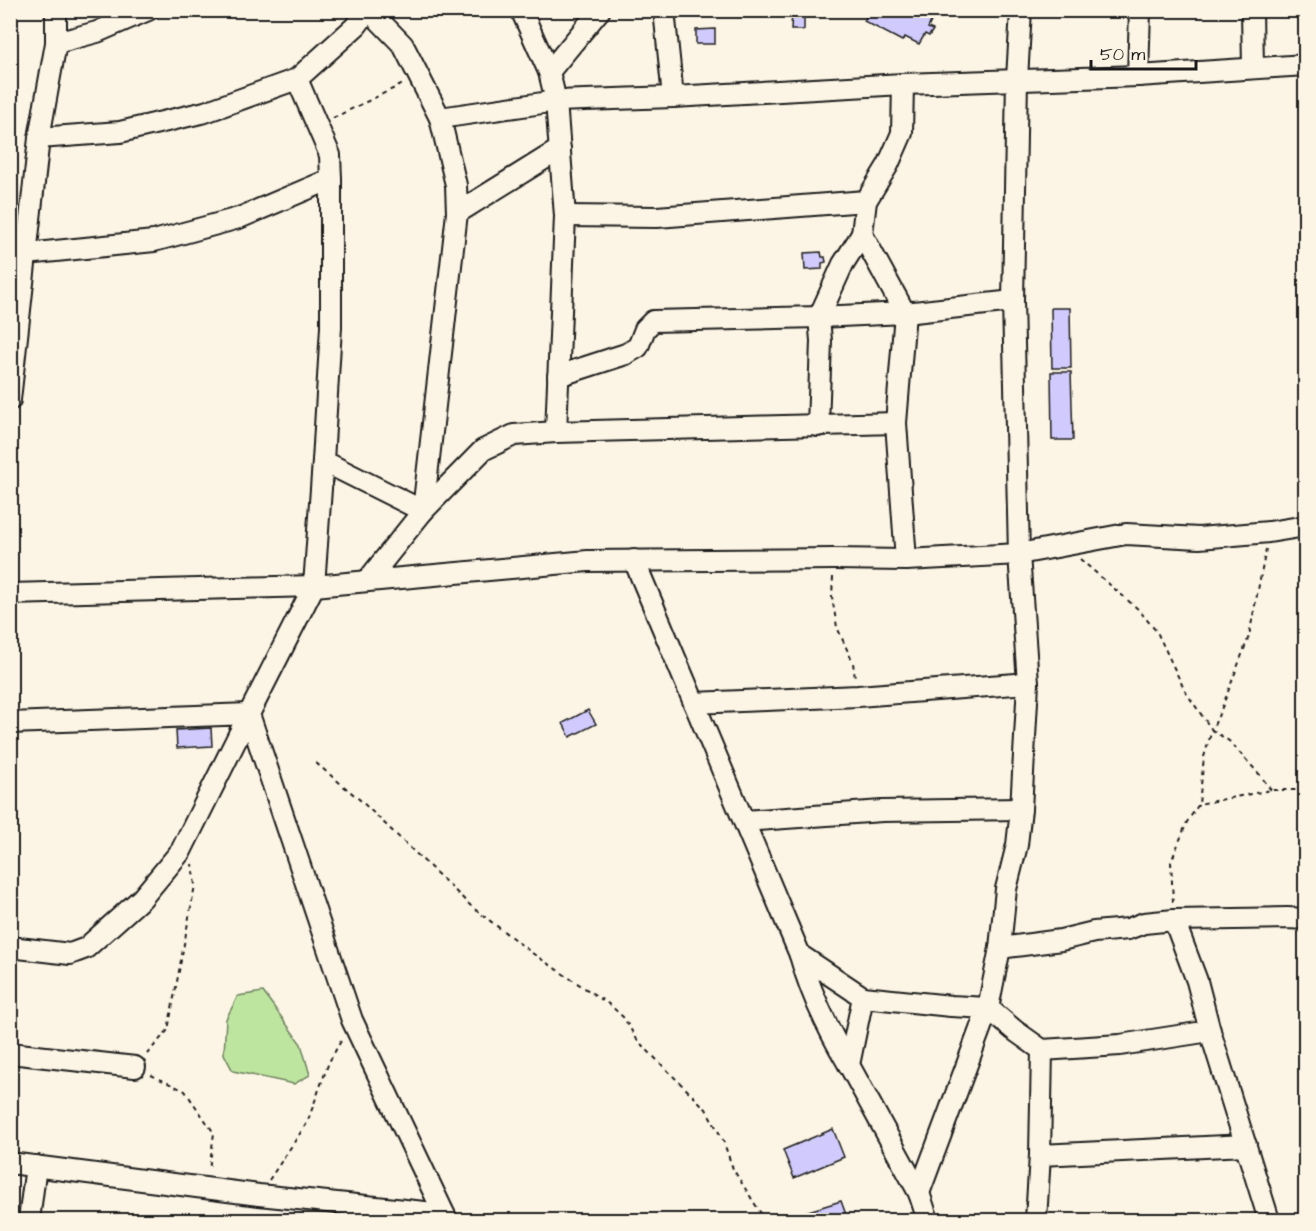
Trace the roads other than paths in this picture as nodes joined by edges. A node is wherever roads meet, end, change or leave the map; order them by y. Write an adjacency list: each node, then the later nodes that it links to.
1 (56, 10): 10 (street)
2 (148, 10): 10 (street)
3 (369, 10): 15 (street); 20 (street)
4 (521, 10): 13 (street)
5 (600, 10): 13 (street)
6 (664, 10): 18 (street)
7 (1022, 10): 16 (street)
8 (1140, 10): 14 (street)
9 (1252, 10): 12 (street)
10 (56, 43): 21 (street)
11 (1305, 65): 12 (street)
12 (1253, 68): 14 (street)
13 (549, 72): 19 (street)
14 (1138, 76): 16 (street)
15 (297, 79): 21 (street); 23 (street)
16 (1017, 79): 17 (street); 29 (street)
17 (903, 84): 18 (street); 24 (street)
18 (672, 97): 19 (street)
19 (556, 101): 20 (street); 22 (street)
20 (440, 118): 25 (street)
21 (39, 138): 28 (street)
22 (560, 149): 25 (street); 26 (street)
23 (331, 179): 28 (street); 37 (street)
24 (866, 201): 26 (street); 27 (street)
25 (457, 213): 38 (street)
26 (565, 216): 32 (street)
27 (862, 234): 30 (street); 31 (street)
28 (18, 253): 33 (street)
29 (1013, 301): 30 (street); 40 (street)
30 (905, 313): 31 (street); 34 (street)
31 (819, 317): 32 (street); 35 (street)
32 (558, 376): 36 (street)
33 (10, 400)
34 (896, 423): 35 (street); 42 (street)
35 (818, 426): 36 (street)
36 (556, 432): 38 (street)
37 (323, 462): 38 (street); 44 (street)
38 (423, 512): 43 (street)
39 (1305, 526): 40 (street)
40 (1019, 554): 42 (street); 46 (street)
41 (634, 560): 42 (street); 43 (street); 47 (street)
42 (906, 560)
43 (367, 581): 44 (street)
44 (314, 586): 45 (street); 48 (street)
45 (10, 594)
46 (1028, 683): 47 (street); 50 (street)
47 (694, 703): 51 (street)
48 (249, 714): 49 (street); 54 (street); 69 (street)
49 (10, 723)
50 (1021, 809): 51 (street); 55 (street)
51 (744, 821): 56 (street)
52 (1305, 919): 53 (street)
53 (1174, 920): 55 (street); 59 (street)
54 (10, 947)
55 (1000, 948): 58 (street)
56 (800, 955): 57 (street); 62 (street)
57 (863, 997): 58 (street); 62 (street)
58 (988, 1008): 60 (street); 68 (street)
59 (1210, 1031): 60 (street); 64 (street)
60 (1042, 1050): 65 (street)
61 (10, 1053): 63 (street)
62 (849, 1065): 68 (street)
63 (135, 1067)
64 (1246, 1145): 65 (street); 73 (street)
65 (1040, 1155): 72 (street)
66 (10, 1163): 67 (street)
67 (36, 1166): 69 (street); 70 (street)
68 (919, 1193): 71 (street)
69 (446, 1217)
70 (29, 1221)
71 (928, 1221)
72 (1036, 1221)
73 (1269, 1221)

